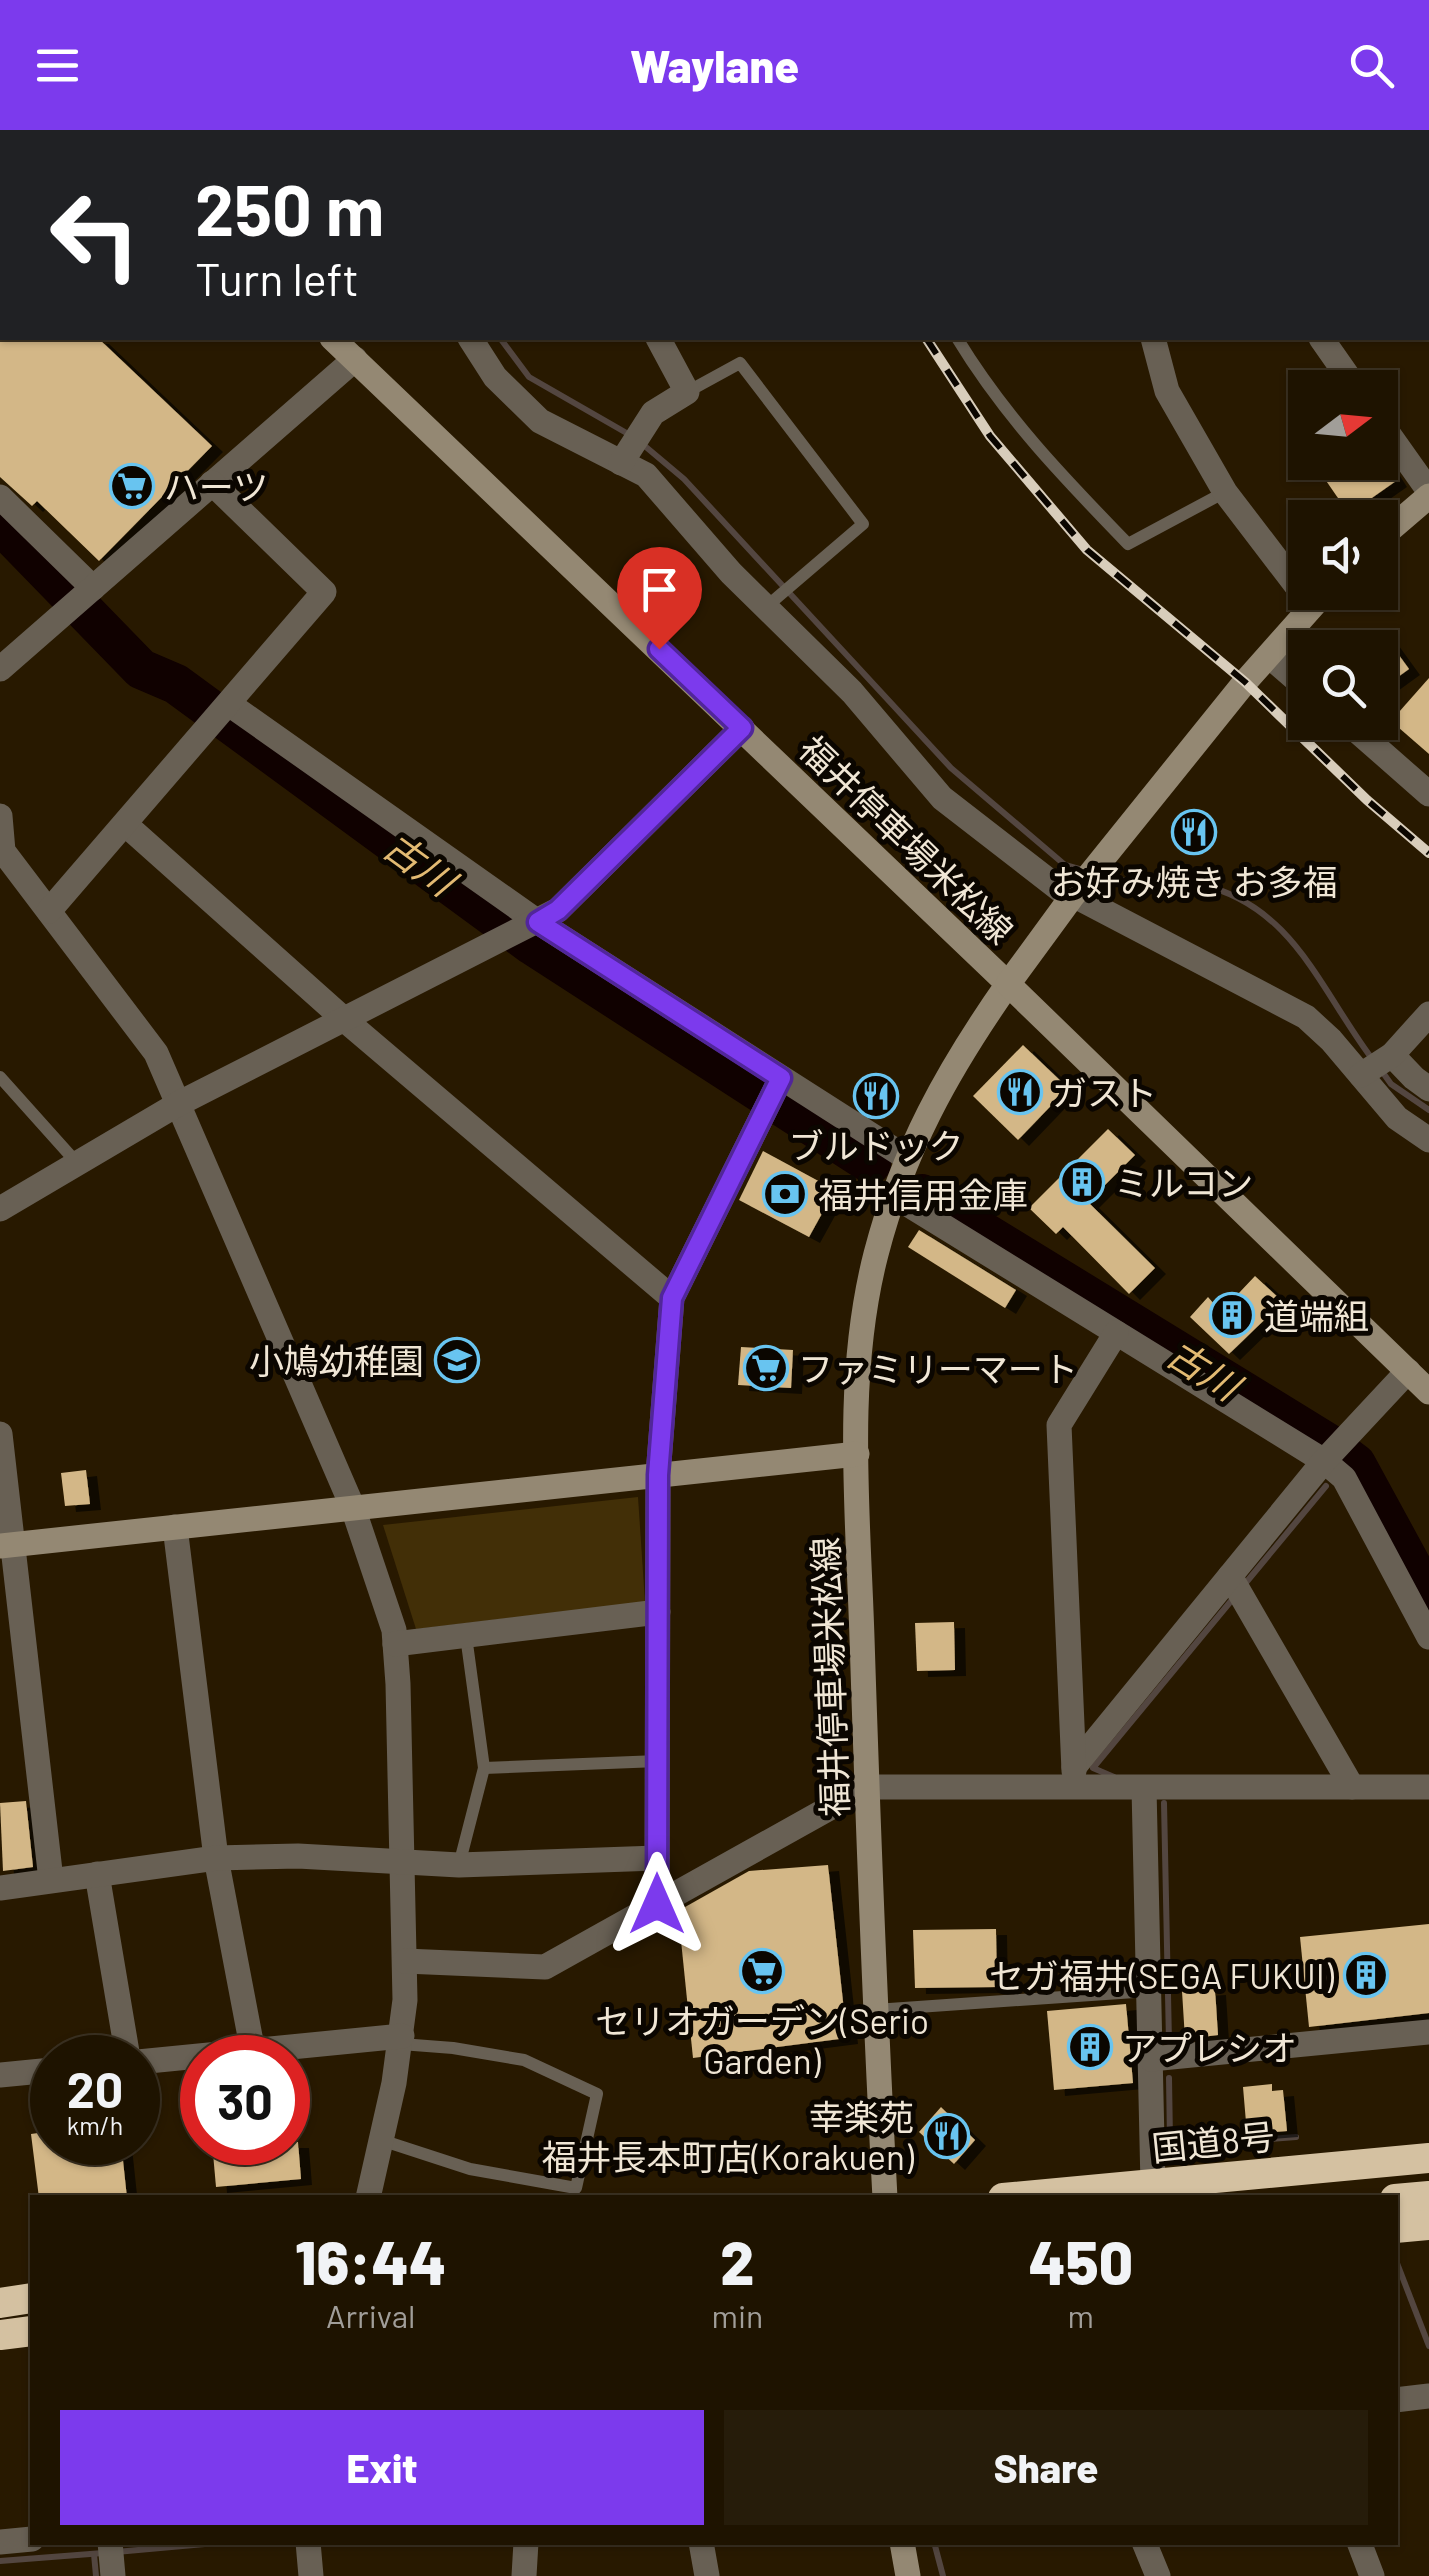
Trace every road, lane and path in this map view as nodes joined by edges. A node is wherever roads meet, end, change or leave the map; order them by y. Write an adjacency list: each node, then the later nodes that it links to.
1 (334, 340): 7 (main road, 福井停車場米松線)
2 (471, 340): 11 (street)
3 (659, 340): 9 (street)
4 (958, 340): 13 (lane)
5 (1153, 340): 13 (street)
6 (1322, 340): 8 (street)
7 (354, 359): 12 (street); 25 (main road, 福井停車場米松線)
8 (1343, 370)
9 (686, 392): 11 (street); 19 (lane)
10 (1398, 448): 14 (street)
11 (622, 463): 19 (street)
12 (212, 483): 18 (street); 24 (street)
13 (1225, 492): 17 (street)
14 (1429, 493): 16 (main road)
15 (0, 497): 18 (street)
16 (1398, 521)
17 (1288, 564)
18 (93, 588): 22 (street)
19 (766, 607): 30 (street)
20 (1309, 610): 21 (main road)
21 (1270, 656): 23 (street); 30 (main road)
22 (0, 669)
23 (1288, 671)
24 (229, 704): 29 (street); 32 (street)
25 (742, 728): 32 (street); 33 (main road, 福井停車場米松線)
26 (1368, 740): 27 (street)
27 (1429, 794)
28 (0, 816): 31 (street)
29 (124, 824): 31 (street); 35 (street)
30 (1072, 896): 33 (main road); 37 (street)
31 (49, 912): 41 (street)
32 (538, 922): 35 (street); 39 (street)
33 (1008, 984): 43 (main road, 福井停車場米松線); 49 (main road)
34 (1429, 1014): 36 (street)
35 (346, 1020): 41 (street); 47 (street)
36 (1392, 1055): 37 (street); 40 (street)
37 (1361, 1076): 42 (street)
38 (0, 1077): 44 (lane)
39 (781, 1078): 43 (street); 47 (street)
40 (1429, 1089)
41 (178, 1104): 44 (street); 55 (street)
42 (1429, 1140)
43 (908, 1158): 45 (main road, 福井停車場米松線)
44 (77, 1164): 46 (street)
45 (893, 1195): 48 (street); 52 (main road, 福井停車場米松線)
46 (0, 1209)
47 (672, 1298): 54 (street)
48 (1116, 1333): 53 (street); 65 (street)
49 (1408, 1372): 50 (main road); 53 (street)
50 (1429, 1392)
51 (0, 1434): 57 (street)
52 (857, 1454): 54 (main road); 66 (main road, 福井停車場米松線)
53 (1324, 1462): 58 (street); 61 (street)
54 (658, 1475): 55 (main road); 59 (street)
55 (353, 1508): 56 (main road); 62 (street)
56 (175, 1527): 57 (main road); 70 (street)
57 (7, 1545): 75 (street)
58 (1230, 1576): 65 (street); 69 (street)
59 (658, 1612): 60 (street); 63 (street)
60 (466, 1636): 62 (street); 64 (lane)
61 (1429, 1637)
62 (395, 1644): 72 (street)
63 (658, 1761): 64 (lane); 71 (street)
64 (484, 1768): 73 (lane)
65 (1074, 1778): 66 (street); 68 (street)
66 (867, 1787): 77 (street); 80 (main road, 福井停車場米松線)
67 (1429, 1787): 69 (street)
68 (1144, 1788): 69 (street); 79 (street)
69 (1352, 1788)
70 (216, 1858): 72 (street); 74 (street); 83 (street)
71 (658, 1858): 73 (street); 77 (street)
72 (402, 1862): 73 (street); 78 (street)
73 (459, 1865)
74 (97, 1874): 75 (street); 82 (street)
75 (51, 1880): 76 (street)
76 (0, 1888)
77 (657, 1904): 78 (street)
78 (405, 1960): 84 (street)
79 (1149, 1991): 80 (lane); 86 (street)
80 (874, 2010): 93 (main road, 福井停車場米松線)
81 (1429, 2032): 86 (street)
82 (124, 2035)
83 (250, 2035)
84 (401, 2040): 85 (street); 89 (street); 89 (lane)
85 (310, 2047)
86 (1150, 2060): 91 (street)
87 (30, 2072): 88 (street)
88 (0, 2075)
89 (380, 2140): 92 (street)
90 (1429, 2158): 91 (highway, 国道8号)
91 (1154, 2185): 94 (highway, 国道8号)
92 (369, 2195)
93 (885, 2195)
94 (1038, 2195)
95 (1429, 2196): 96 (highway)
96 (1398, 2199)
97 (1429, 2225): 98 (highway)
98 (1398, 2228)
99 (30, 2298): 100 (highway)
100 (0, 2303)
101 (30, 2331): 102 (highway)
102 (0, 2335)
103 (1429, 2396): 104 (street)
104 (1398, 2400)
105 (30, 2540): 106 (street)
106 (0, 2542)
107 (110, 2545): 114 (street)
108 (308, 2545): 115 (street)
109 (526, 2545): 116 (street)
110 (702, 2545): 117 (street)
111 (903, 2545): 118 (main road)
112 (1145, 2545): 119 (street)
113 (1360, 2545): 120 (street)
114 (113, 2576)
115 (311, 2576)
116 (524, 2576)
117 (707, 2576)
118 (908, 2576)
119 (1158, 2576)
120 (1372, 2576)

